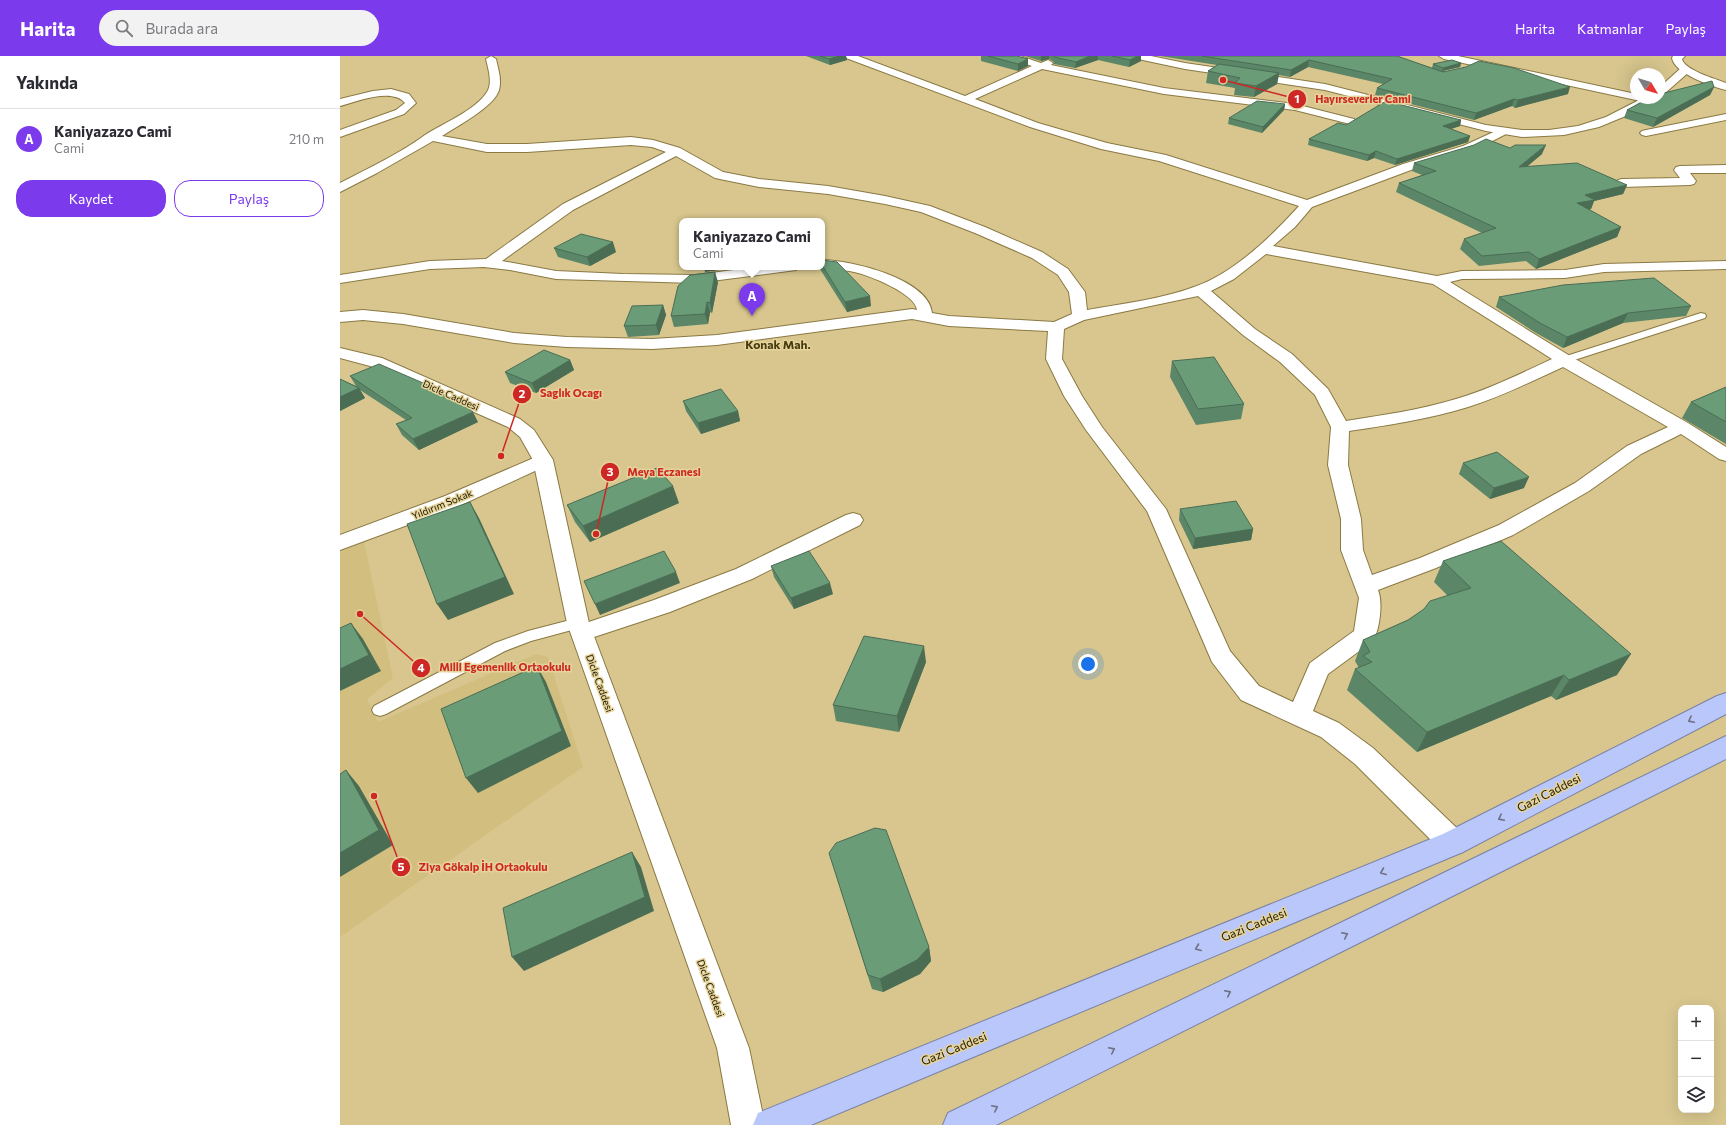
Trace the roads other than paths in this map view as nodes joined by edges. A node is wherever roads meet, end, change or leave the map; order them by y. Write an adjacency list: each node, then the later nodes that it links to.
1 (849, 56): 15 (street)
2 (1010, 56): 9 (street)
3 (1138, 56): 20 (street)
4 (1444, 56): 8 (street)
5 (1680, 56): 11 (street)
6 (1058, 58): 9 (street)
7 (491, 59): 23 (street)
8 (1477, 63): 10 (lane); 14 (street)
9 (1041, 66): 15 (street); 19 (street)
10 (1467, 69)
11 (1685, 70): 12 (street); 13 (street)
12 (1666, 87)
13 (1726, 87)
14 (1630, 96)
15 (967, 99): 28 (street)
16 (340, 103): 22 (street)
17 (1637, 104): 20 (street)
18 (1726, 117): 21 (street)
19 (1350, 121)
20 (1502, 132): 28 (street)
21 (1646, 133)
22 (340, 134)
23 (430, 138): 24 (street); 27 (street)
24 (676, 151): 30 (street); 37 (street)
25 (1726, 169): 26 (street)
26 (1622, 183)
27 (340, 188)
28 (1307, 204): 29 (street)
29 (1264, 249): 35 (street); 36 (street)
30 (490, 263): 33 (street); 34 (street)
31 (825, 264): 40 (street)
32 (1726, 265): 35 (street)
33 (767, 270)
34 (340, 279)
35 (1438, 280): 43 (street)
36 (1202, 290): 37 (street); 44 (street)
37 (1080, 316): 41 (street)
38 (1701, 316): 43 (lane)
39 (340, 317): 40 (street)
40 (925, 317): 41 (street)
41 (1056, 327): 54 (street)
42 (340, 353): 47 (street, Dicle Caddesi)
43 (1564, 360): 44 (street); 45 (street)
44 (1340, 426): 50 (street)
45 (1682, 427): 46 (street); 50 (street)
46 (1726, 455)
47 (543, 460): 49 (street, Yıldırım Sokak); 51 (street, Dicle Caddesi)
48 (853, 520): 51 (street)
49 (340, 543)
50 (1366, 586): 54 (street)
51 (580, 628): 53 (lane); 57 (street, Dicle Caddesi)
52 (1726, 702): 56 (highway, Gazi Caddesi, one-way to 56)
53 (380, 710)
54 (1299, 716): 56 (street)
55 (1726, 747): 59 (highway, one-way to 55)
56 (1453, 843): 58 (highway, Gazi Caddesi, one-way to 58)
57 (748, 1125)
58 (770, 1125)
59 (960, 1125)

